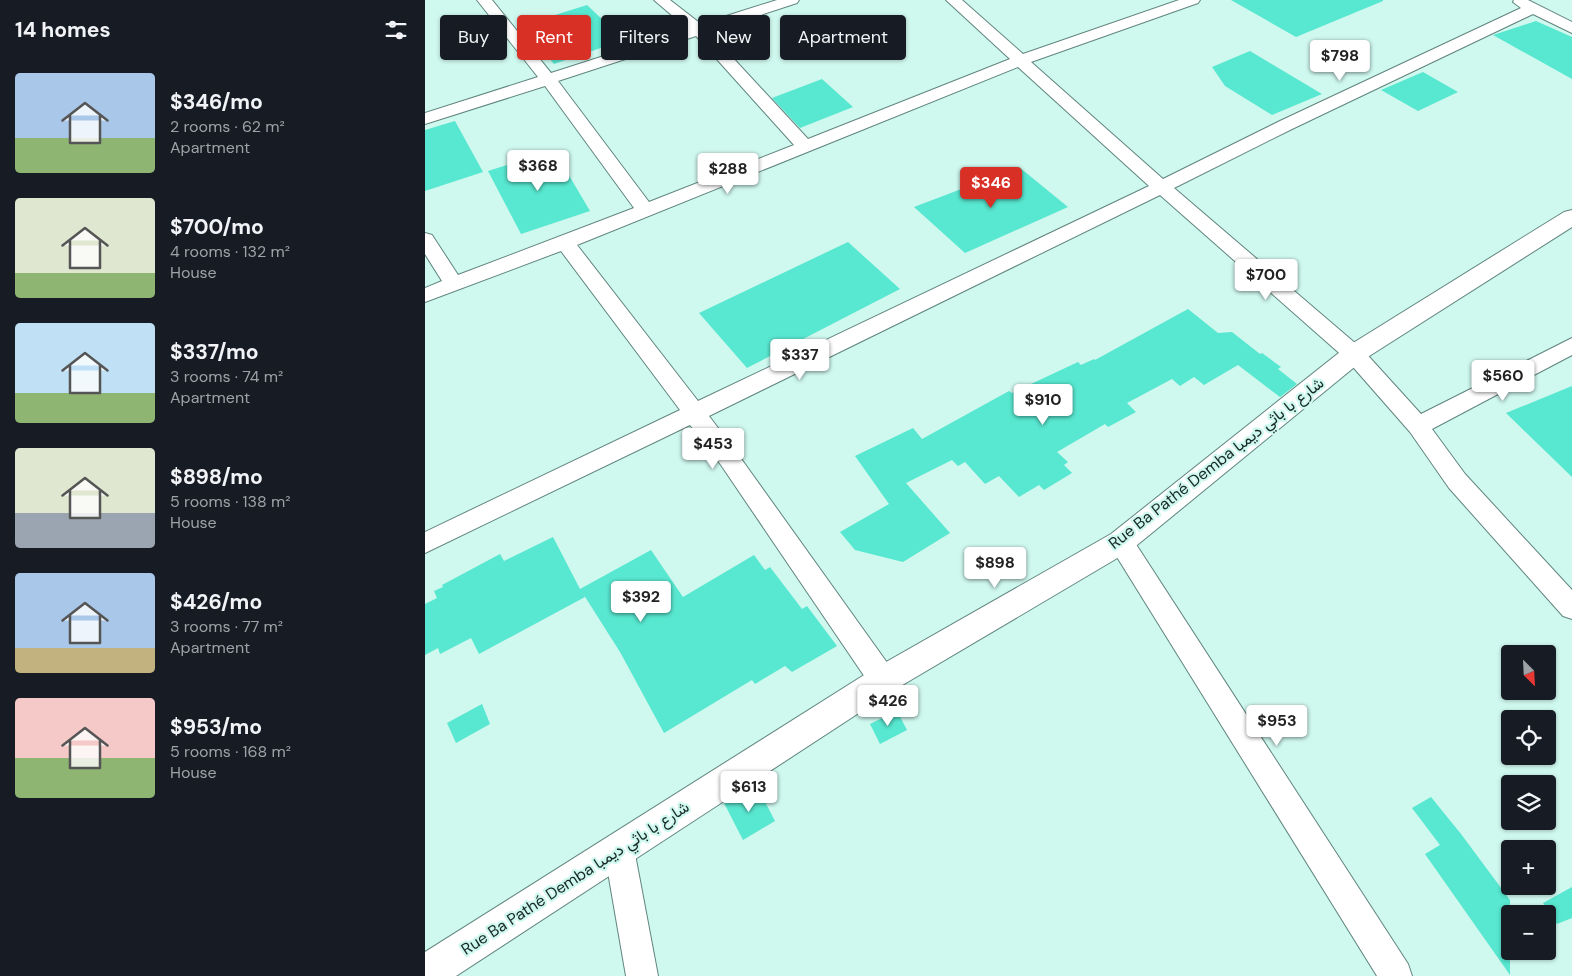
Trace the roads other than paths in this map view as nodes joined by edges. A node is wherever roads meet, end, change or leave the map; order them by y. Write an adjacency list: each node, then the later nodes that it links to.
1 (484, 0): 14 (street)
2 (661, 0): 10 (street)
3 (792, 0): 8 (street)
4 (953, 0): 13 (street)
5 (1193, 0): 13 (street)
6 (1517, 0): 7 (street)
7 (1534, 8): 9 (street); 17 (street)
8 (746, 15)
9 (1572, 28)
10 (698, 29)
11 (698, 30): 14 (street)
12 (726, 60): 16 (street)
13 (1019, 61): 16 (street); 17 (street)
14 (548, 79): 15 (street); 18 (street)
15 (425, 119)
16 (805, 146): 18 (street)
17 (1160, 186): 25 (street); 26 (street)
18 (646, 210): 21 (street)
19 (1572, 217): 25 (street, Rue Ba Pathé Demba شارع با باثي ديمبا)
20 (425, 240): 22 (street)
21 (565, 243): 22 (street); 26 (street)
22 (454, 284): 23 (street)
23 (425, 295)
24 (1572, 346): 27 (street)
25 (1354, 354): 27 (street); 28 (street, Rue Ba Pathé Demba شارع با باثي ديمبا)
26 (694, 412): 29 (street); 31 (street)
27 (1418, 426): 30 (street)
28 (1121, 542): 31 (street, Rue Ba Pathé Demba شارع با باثي ديمبا); 35 (street)
29 (425, 543)
30 (1572, 608)
31 (883, 680): 32 (street, Rue Ba Pathé Demba شارع با باثي ديمبا)
32 (619, 850): 33 (street, Rue Ba Pathé Demba شارع با باثي ديمبا); 34 (street)
33 (425, 974)
34 (641, 976)
35 (1396, 976)

